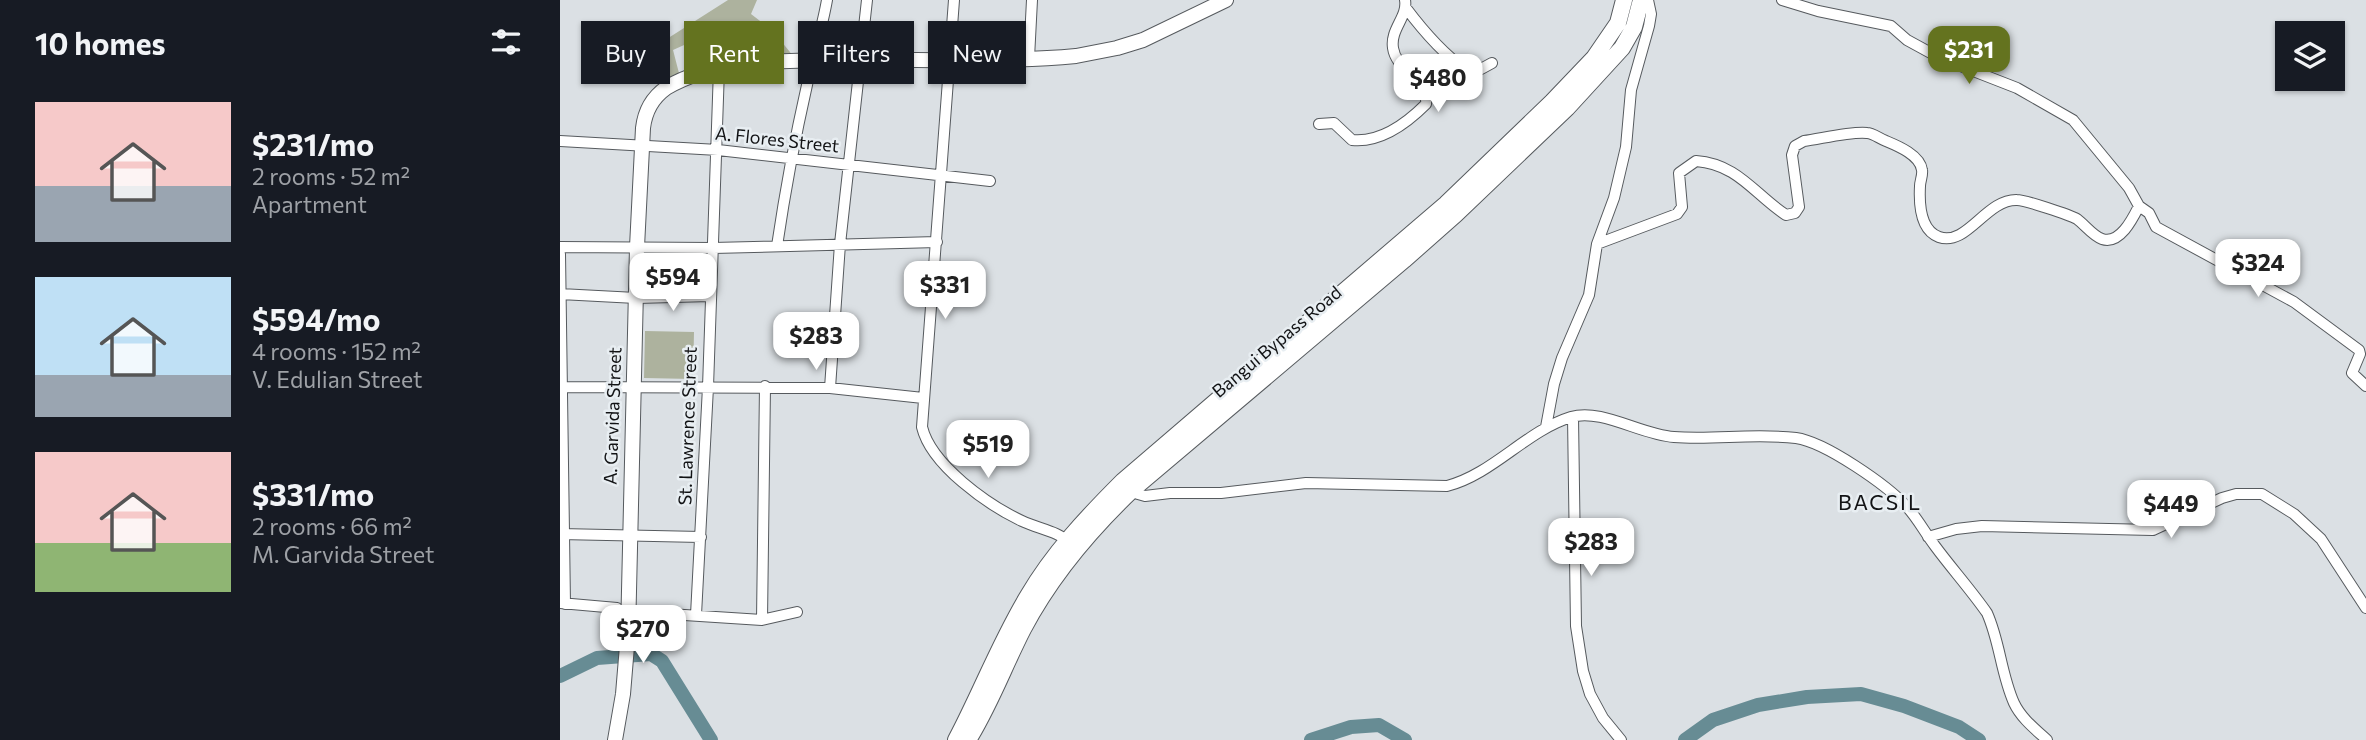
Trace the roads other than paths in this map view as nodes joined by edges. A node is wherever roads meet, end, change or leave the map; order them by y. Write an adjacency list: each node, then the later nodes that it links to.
1 (827, 0): 11 (street)
2 (866, 0): 12 (street)
3 (954, 0): 13 (street)
4 (1032, 0): 15 (street)
5 (1226, 0): 15 (main road, A. Garvida Street)
6 (1624, 0): 52 (highway, Bangui Bypass Road)
7 (1641, 0): 52 (highway, Bangui Bypass Road)
8 (1648, 0): 33 (street)
9 (1782, 0): 30 (street)
10 (1405, 4): 16 (street); 22 (street)
11 (823, 21)
12 (864, 21)
13 (952, 21)
14 (1026, 58): 15 (main road, A. Garvida Street)
15 (1029, 58)
16 (1492, 62)
17 (684, 80): 24 (main road, A. Garvida Street)
18 (719, 84): 25 (street, St. Lawrence Street)
19 (807, 84): 26 (street)
20 (857, 84): 27 (street)
21 (947, 84): 28 (street)
22 (1320, 124)
23 (560, 141): 24 (street, A. Flores Street)
24 (642, 145): 25 (street, A. Flores Street); 36 (main road, A. Garvida Street)
25 (718, 150): 26 (street, A. Flores Street); 37 (street, St. Lawrence Street)
26 (791, 158): 27 (street, A. Flores Street); 34 (street)
27 (849, 165): 28 (street, A. Flores Street); 32 (street)
28 (942, 174): 29 (street, A. Flores Street); 31 (street)
29 (990, 181)
30 (2138, 206): 33 (street); 45 (street)
31 (937, 242): 32 (street); 49 (street)
32 (840, 244): 34 (street); 48 (street)
33 (1598, 244): 51 (street)
34 (777, 246): 37 (street)
35 (560, 247): 36 (street)
36 (637, 247): 37 (street); 41 (main road, A. Garvida Street)
37 (713, 248): 40 (street, St. Lawrence Street)
38 (560, 254): 39 (street)
39 (561, 294): 41 (street); 42 (street)
40 (710, 296): 41 (street); 47 (street, St. Lawrence Street)
41 (636, 298): 43 (main road, A. Garvida Street)
42 (561, 341): 46 (street)
43 (634, 386): 46 (street); 47 (street); 54 (main road, A. Garvida Street)
44 (765, 386): 47 (street); 48 (street); 64 (street)
45 (2366, 386)
46 (561, 387): 53 (street)
47 (708, 387): 55 (street, St. Lawrence Street)
48 (830, 388): 49 (street)
49 (923, 398): 57 (street)
50 (1573, 417): 51 (street); 56 (street); 68 (street)
51 (1546, 426): 52 (street)
52 (1127, 485): 57 (highway, Bangui Bypass Road)
53 (562, 534): 54 (street); 58 (street)
54 (629, 535): 55 (street); 65 (main road, A. Garvida Street)
55 (701, 537): 63 (street, St. Lawrence Street)
56 (1928, 537): 60 (street); 69 (street)
57 (1073, 544): 66 (highway, Bangui Bypass Road); 67 (highway, Bangui Bypass Road)
58 (563, 604): 59 (street)
59 (617, 608)
60 (2366, 608)
61 (638, 612): 63 (street)
62 (797, 612): 64 (street)
63 (696, 615): 64 (street)
64 (762, 620)
65 (615, 740)
66 (956, 740)
67 (968, 740)
68 (1621, 740)
69 (2047, 740)

